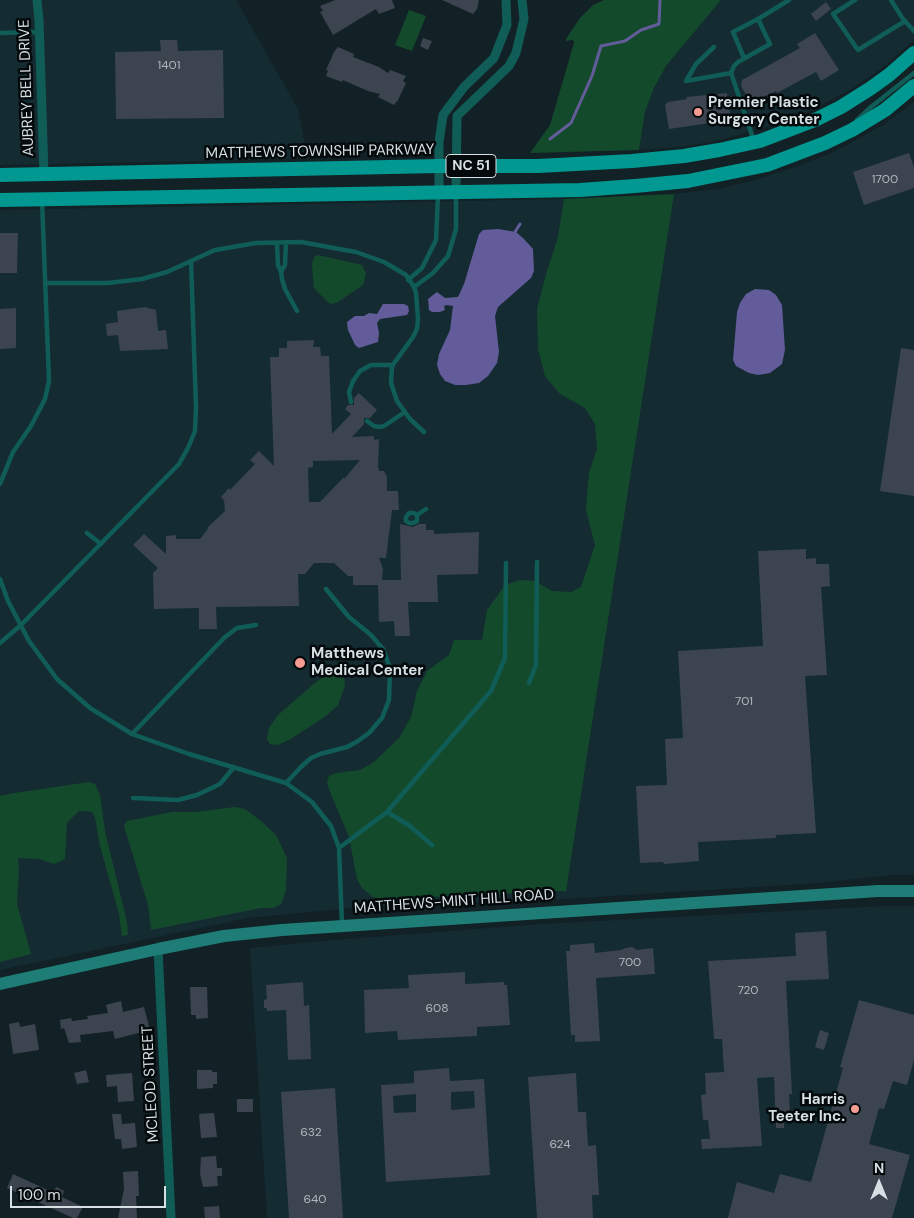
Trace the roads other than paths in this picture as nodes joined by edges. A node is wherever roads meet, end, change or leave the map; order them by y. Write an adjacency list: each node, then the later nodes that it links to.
1 (37, 0): 10 (street, AUBREY BELL DRIVE)
2 (506, 0): 20 (street)
3 (522, 0): 21 (street)
4 (789, 0): 7 (lane)
5 (855, 0): 8 (lane)
6 (891, 0): 8 (lane)
7 (758, 19): 14 (lane); 14 (lane)
8 (904, 21): 9 (lane)
9 (914, 31)
10 (40, 32): 11 (lane); 22 (street, AUBREY BELL DRIVE)
11 (0, 33)
12 (714, 47): 15 (lane)
13 (914, 53): 19 (main road, MATTHEWS TOWNSHIP PARKWAY / NC 51)
14 (744, 58): 15 (lane)
15 (731, 73): 19 (lane)
16 (914, 73): 18 (lane)
17 (914, 86): 18 (main road, NC 51)
18 (842, 135): 25 (main road, NC 51)
19 (754, 142): 21 (main road, MATTHEWS TOWNSHIP PARKWAY / NC 51)
20 (439, 166): 21 (main road, MATTHEWS TOWNSHIP PARKWAY / NC 51); 22 (main road, MATTHEWS TOWNSHIP PARKWAY / NC 51); 24 (street)
21 (456, 166): 25 (street)
22 (44, 174): 23 (main road, MATTHEWS TOWNSHIP PARKWAY / NC 51)
23 (0, 175)
24 (439, 191): 25 (main road, NC 51); 26 (main road, NC 51); 32 (lane)
25 (456, 191): 34 (lane)
26 (42, 199): 27 (main road, NC 51); 33 (lane)
27 (0, 200)
28 (286, 242): 29 (lane); 31 (lane); 32 (lane)
29 (276, 243): 30 (lane); 31 (lane)
30 (191, 261): 33 (lane); 45 (lane)
31 (281, 272): 35 (lane)
32 (408, 280): 34 (lane)
33 (45, 283): 41 (lane)
34 (414, 287): 36 (lane)
35 (297, 311)
36 (393, 365): 37 (lane); 38 (lane)
37 (350, 402)
38 (405, 412): 39 (lane); 40 (lane)
39 (367, 420)
40 (424, 432)
41 (0, 484)
42 (426, 509): 43 (lane)
43 (417, 515)
44 (87, 533): 45 (lane)
45 (100, 544): 50 (lane)
46 (537, 562): 53 (lane)
47 (506, 563): 58 (lane)
48 (0, 579): 50 (lane)
49 (326, 589): 56 (lane)
50 (21, 625): 52 (lane); 54 (lane)
51 (256, 625): 54 (lane)
52 (0, 643)
53 (529, 683)
54 (132, 734): 55 (lane)
55 (234, 767): 56 (lane); 57 (lane)
56 (286, 782): 60 (lane)
57 (133, 798)
58 (388, 812): 59 (lane); 60 (lane)
59 (432, 845)
60 (339, 848): 62 (lane)
61 (914, 891): 62 (main road, MATTHEWS-MINT HILL ROAD)
62 (342, 925): 63 (main road, MATTHEWS-MINT HILL ROAD)
63 (158, 949): 64 (main road, MATTHEWS-MINT HILL ROAD); 65 (street, MCLEOD STREET)
64 (0, 984)
65 (171, 1218)

